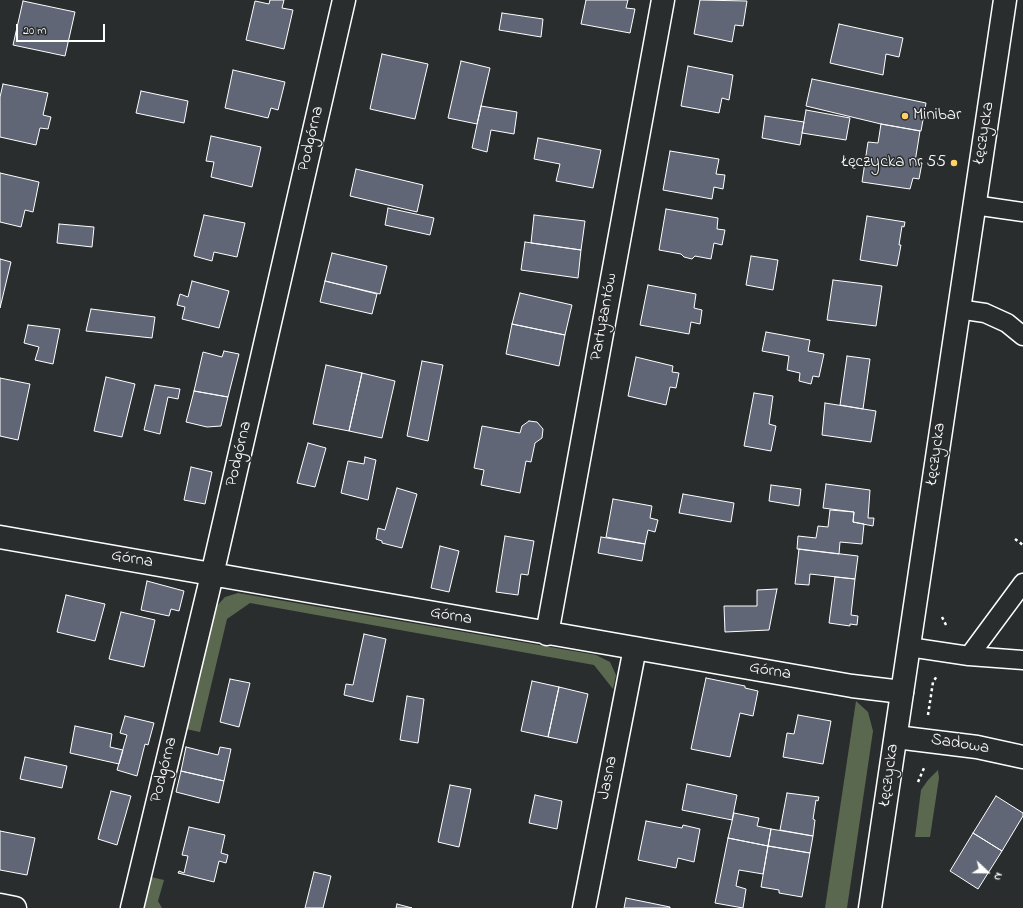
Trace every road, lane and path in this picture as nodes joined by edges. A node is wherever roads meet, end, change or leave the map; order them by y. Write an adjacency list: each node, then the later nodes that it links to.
1 (344, 0): 11 (street, Podgórna)
2 (663, 0): 13 (street, Partyzantów)
3 (1005, 0): 4 (street, Łęczycka)
4 (974, 205): 5 (lane); 6 (street, Łęczycka)
5 (1023, 212)
6 (958, 309): 7 (lane); 14 (street, Łęczycka)
7 (1023, 336)
8 (0, 537): 11 (street, Górna)
9 (1015, 539): 10 (path)
10 (1023, 545)
11 (212, 575): 13 (street, Górna); 25 (street, Podgórna)
12 (1023, 583): 16 (lane)
13 (547, 634): 15 (street, Górna)
14 (909, 647): 16 (lane); 19 (street, Łęczycka)
15 (635, 648): 19 (street, Górna); 26 (street, Jasna)
16 (969, 656): 17 (lane)
17 (1023, 660)
18 (943, 671): 20 (path)
19 (902, 692): 21 (street, Łęczycka)
20 (928, 716)
21 (896, 737): 22 (street, Sadowa); 27 (street, Łęczycka)
22 (1023, 757)
23 (0, 905): 24 (street)
24 (15, 908)
25 (132, 908)
26 (584, 908)
27 (870, 908)

